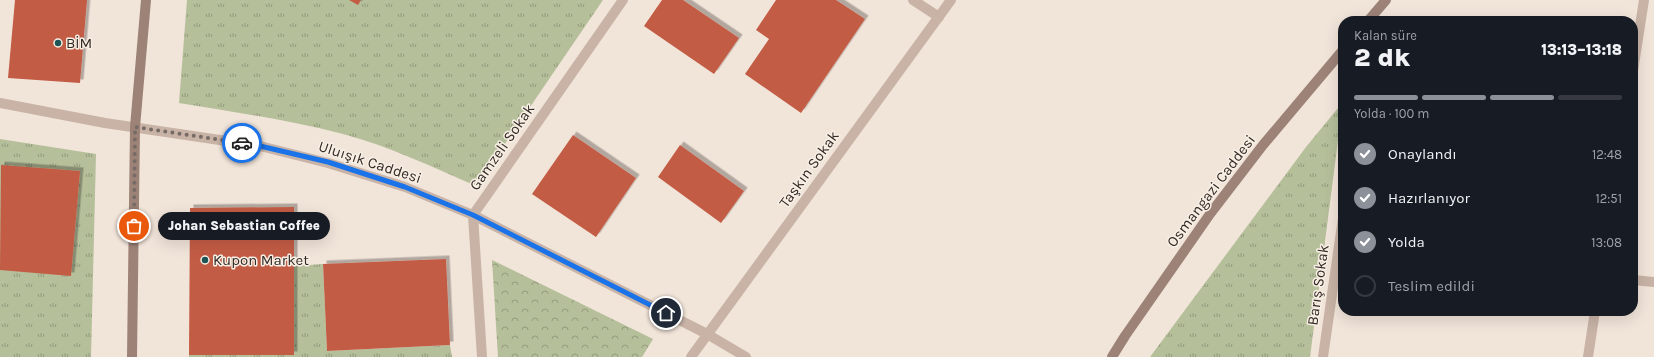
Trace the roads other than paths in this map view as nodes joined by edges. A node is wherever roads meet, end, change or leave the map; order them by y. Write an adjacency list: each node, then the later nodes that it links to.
1 (146, 0): 12 (street)
2 (623, 0): 13 (street, Gamzeli Sokak)
3 (913, 0): 8 (street)
4 (951, 0): 8 (street, Taşkın Sokak)
5 (1386, 0): 7 (street)
6 (1644, 0): 9 (street)
7 (1373, 16)
8 (939, 17): 18 (street, Taşkın Sokak)
9 (1638, 39)
10 (1338, 56): 23 (street, Osmangazi Caddesi)
11 (0, 103): 12 (street, Uluışık Caddesi)
12 (135, 127): 13 (street, Uluışık Caddesi); 19 (street)
13 (473, 215): 18 (street, Uluışık Caddesi); 20 (street, Gamzeli Sokak)
14 (1338, 253): 24 (street, Barış Sokak)
15 (1638, 280): 16 (street)
16 (1654, 282)
17 (1595, 316): 25 (street)
18 (707, 334): 21 (street, Taşkın Sokak); 22 (street, Uluışık Caddesi)
19 (132, 357)
20 (482, 357)
21 (691, 357)
22 (746, 357)
23 (1112, 357)
24 (1323, 357)
25 (1588, 357)

